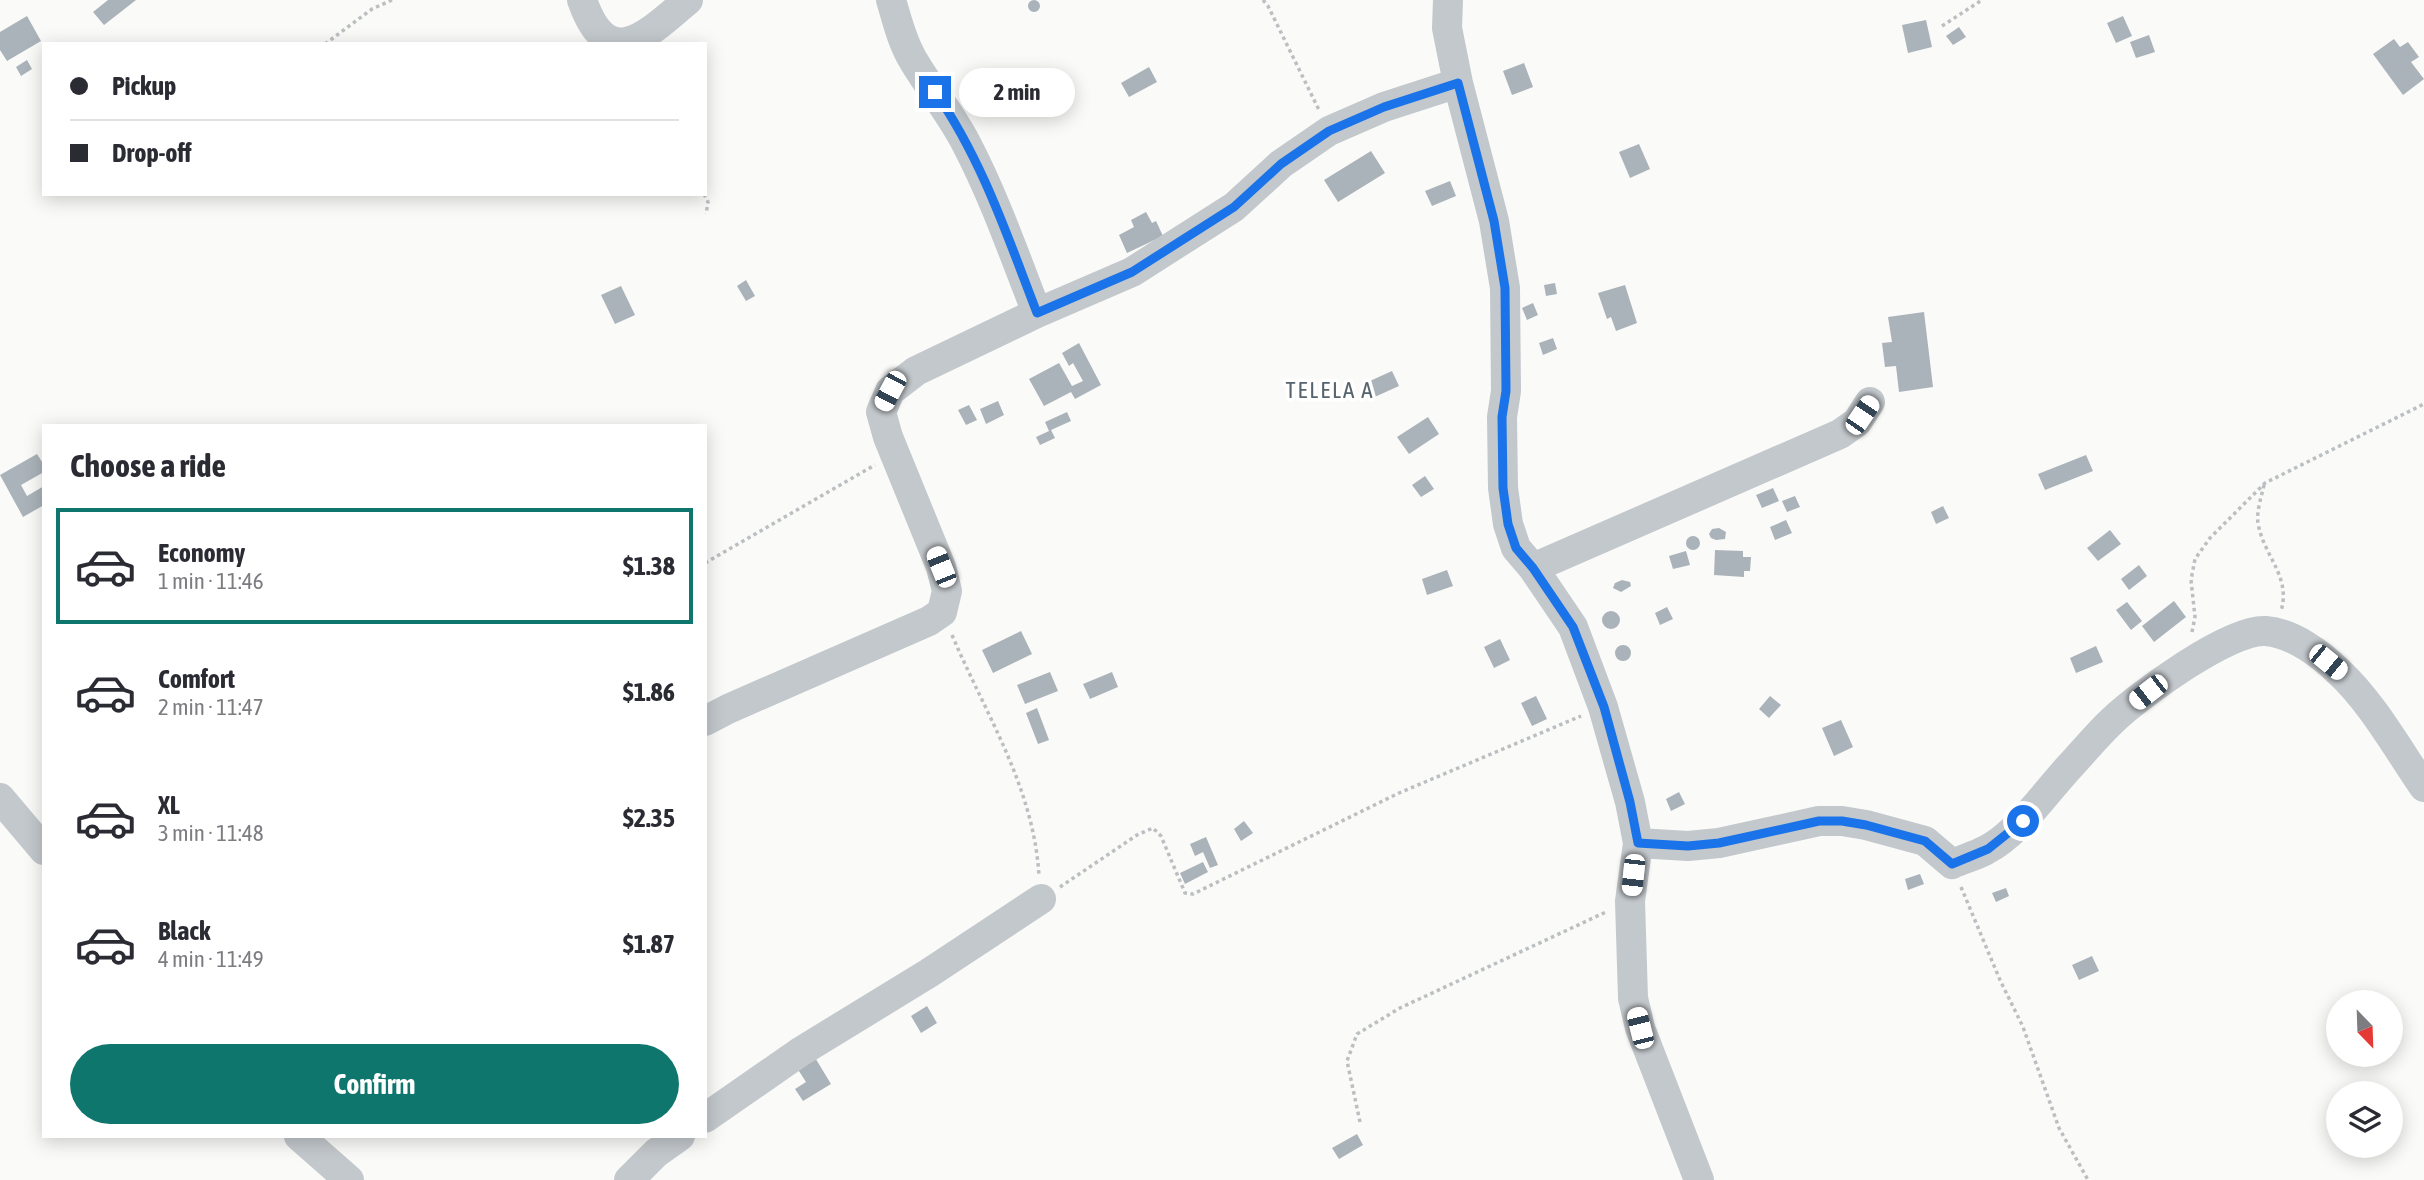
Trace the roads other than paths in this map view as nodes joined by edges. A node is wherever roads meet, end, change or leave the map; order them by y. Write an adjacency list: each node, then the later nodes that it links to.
1 (582, 0): 5 (street)
2 (688, 0): 6 (street)
3 (891, 0): 8 (street)
4 (1448, 0): 7 (street)
5 (612, 42)
6 (619, 42)
7 (1458, 83): 8 (street); 10 (street)
8 (1037, 313): 11 (street)
9 (1870, 402): 10 (street)
10 (1533, 568): 14 (street)
11 (707, 720)
12 (2424, 787): 14 (street)
13 (0, 798): 15 (street)
14 (1638, 843): 23 (street)
15 (42, 847)
16 (1041, 899): 17 (street)
17 (707, 1117)
18 (301, 1138): 21 (street)
19 (674, 1138): 20 (street)
20 (654, 1145): 22 (street)
21 (349, 1180)
22 (629, 1180)
23 (1699, 1180)

